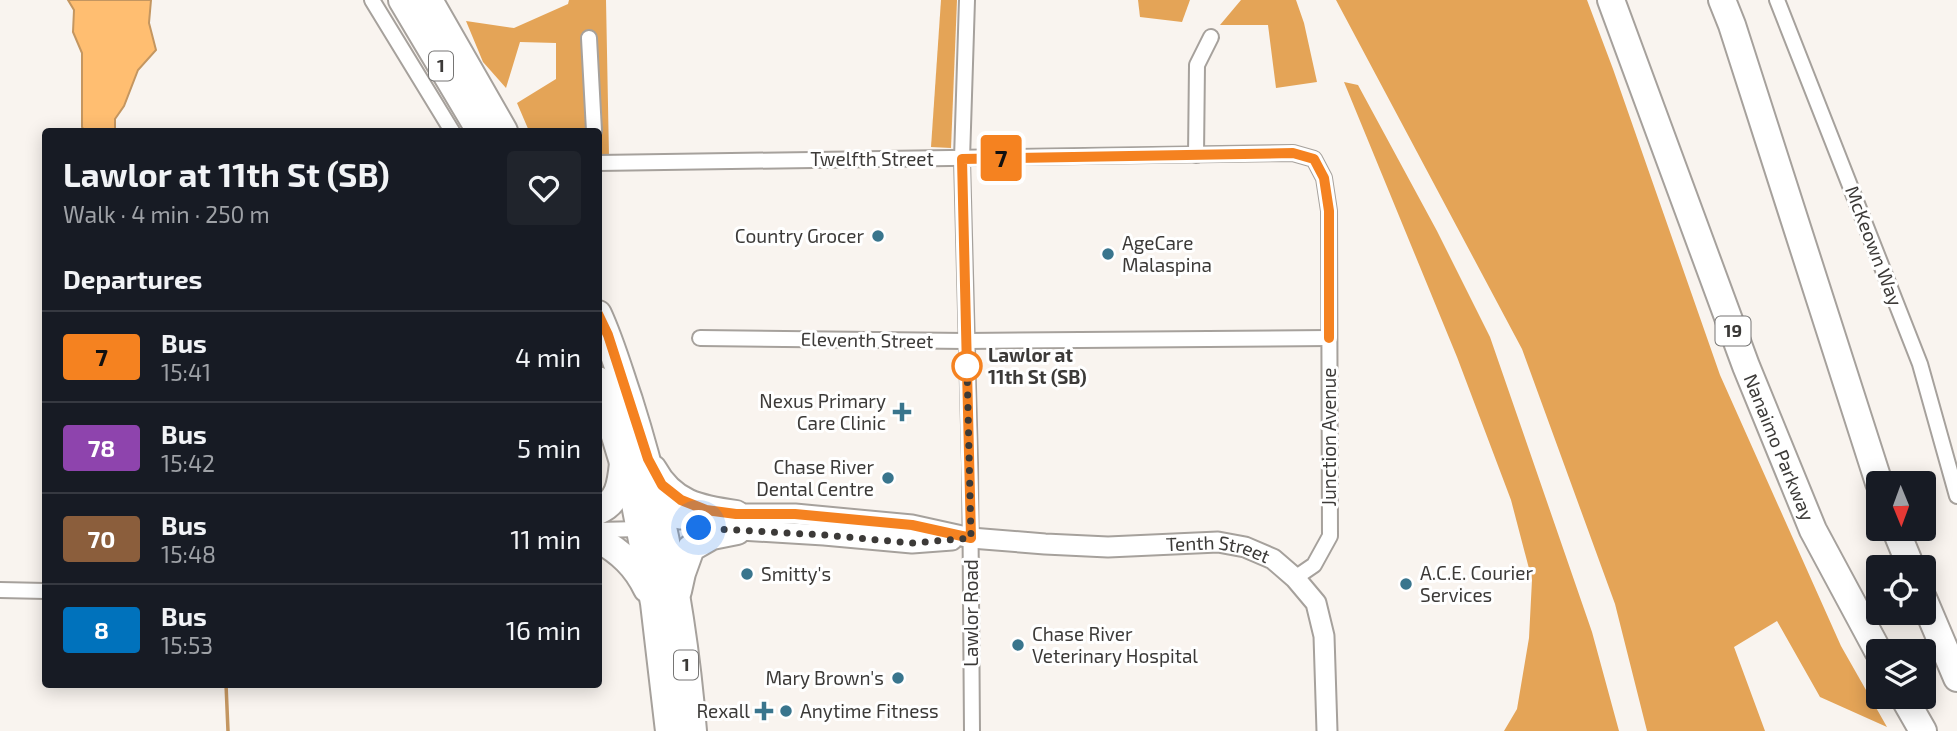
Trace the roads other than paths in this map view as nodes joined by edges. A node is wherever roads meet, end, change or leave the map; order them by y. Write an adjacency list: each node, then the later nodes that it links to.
1 (372, 0): 12 (street)
2 (401, 0): 13 (highway, 1)
3 (429, 0): 9 (highway, 1)
4 (447, 0): 9 (highway)
5 (967, 0): 17 (street, Lawlor Road)
6 (1611, 0): 40 (highway, Nanaimo Parkway / 19)
7 (1721, 0): 26 (highway)
8 (1777, 0): 27 (street, McKeown Way)
9 (450, 35): 14 (highway, 1)
10 (1211, 37): 16 (street)
11 (589, 38): 15 (street)
12 (450, 128)
13 (478, 128)
14 (502, 128)
15 (594, 128)
16 (1196, 155): 17 (street, Twelfth Street); 18 (street, Twelfth Street)
17 (962, 159): 19 (street, Twelfth Street); 23 (street, Lawlor Road)
18 (1314, 159): 22 (street, Junction Avenue)
19 (602, 163)
20 (602, 322): 25 (highway, 1)
21 (700, 338): 23 (street, Eleventh Street)
22 (1329, 338): 23 (street, Eleventh Street); 35 (street, Junction Avenue)
23 (966, 341): 33 (street, Lawlor Road)
24 (602, 389): 25 (highway, 1)
25 (635, 460): 28 (highway); 30 (highway, 1); 31 (highway)
26 (1875, 471)
27 (1957, 496)
28 (602, 510)
29 (602, 514): 30 (street)
30 (650, 522): 31 (street, Tenth Street); 32 (street); 38 (highway, 1)
31 (737, 523): 33 (street, Tenth Street); 38 (highway)
32 (602, 529)
33 (971, 538): 35 (street, Tenth Street); 45 (street, Lawlor Road)
34 (602, 541): 38 (highway)
35 (1296, 578): 46 (street, Tenth Street)
36 (0, 590): 37 (street)
37 (42, 591)
38 (666, 602): 43 (highway, 1); 44 (highway, 1)
39 (1935, 625): 41 (highway)
40 (1872, 639)
41 (1957, 678)
42 (1910, 709): 47 (highway)
43 (669, 731)
44 (693, 731)
45 (972, 731)
46 (1327, 731)
47 (1923, 731)

